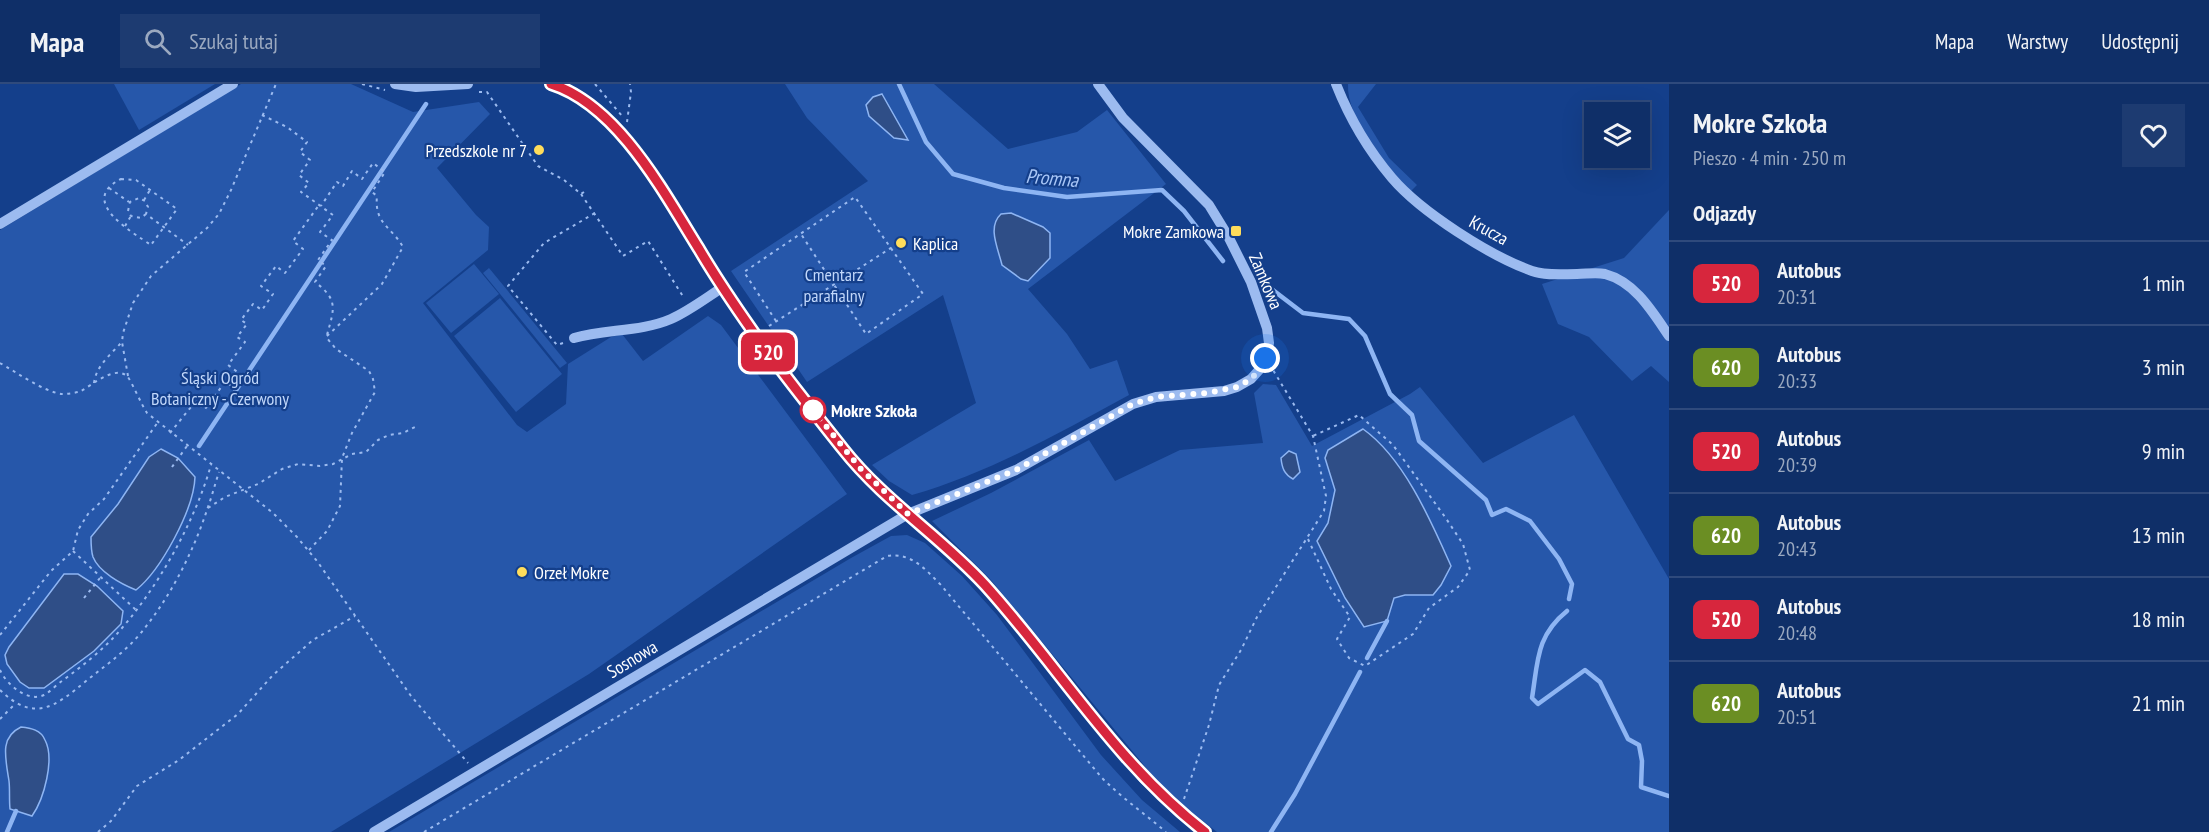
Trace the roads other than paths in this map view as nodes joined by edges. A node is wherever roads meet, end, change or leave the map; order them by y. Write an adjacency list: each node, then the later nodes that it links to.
1 (233, 84): 7 (street)
2 (395, 84): 3 (street)
3 (461, 84)
4 (551, 84): 8 (street)
5 (1098, 84): 11 (street, Zamkowa)
6 (1336, 84): 9 (street, Krucza)
7 (0, 224)
8 (723, 287): 10 (street); 11 (street)
9 (1669, 336)
10 (574, 338)
11 (908, 514): 12 (street, Sosnowa); 13 (street)
12 (374, 832)
13 (1205, 832)

